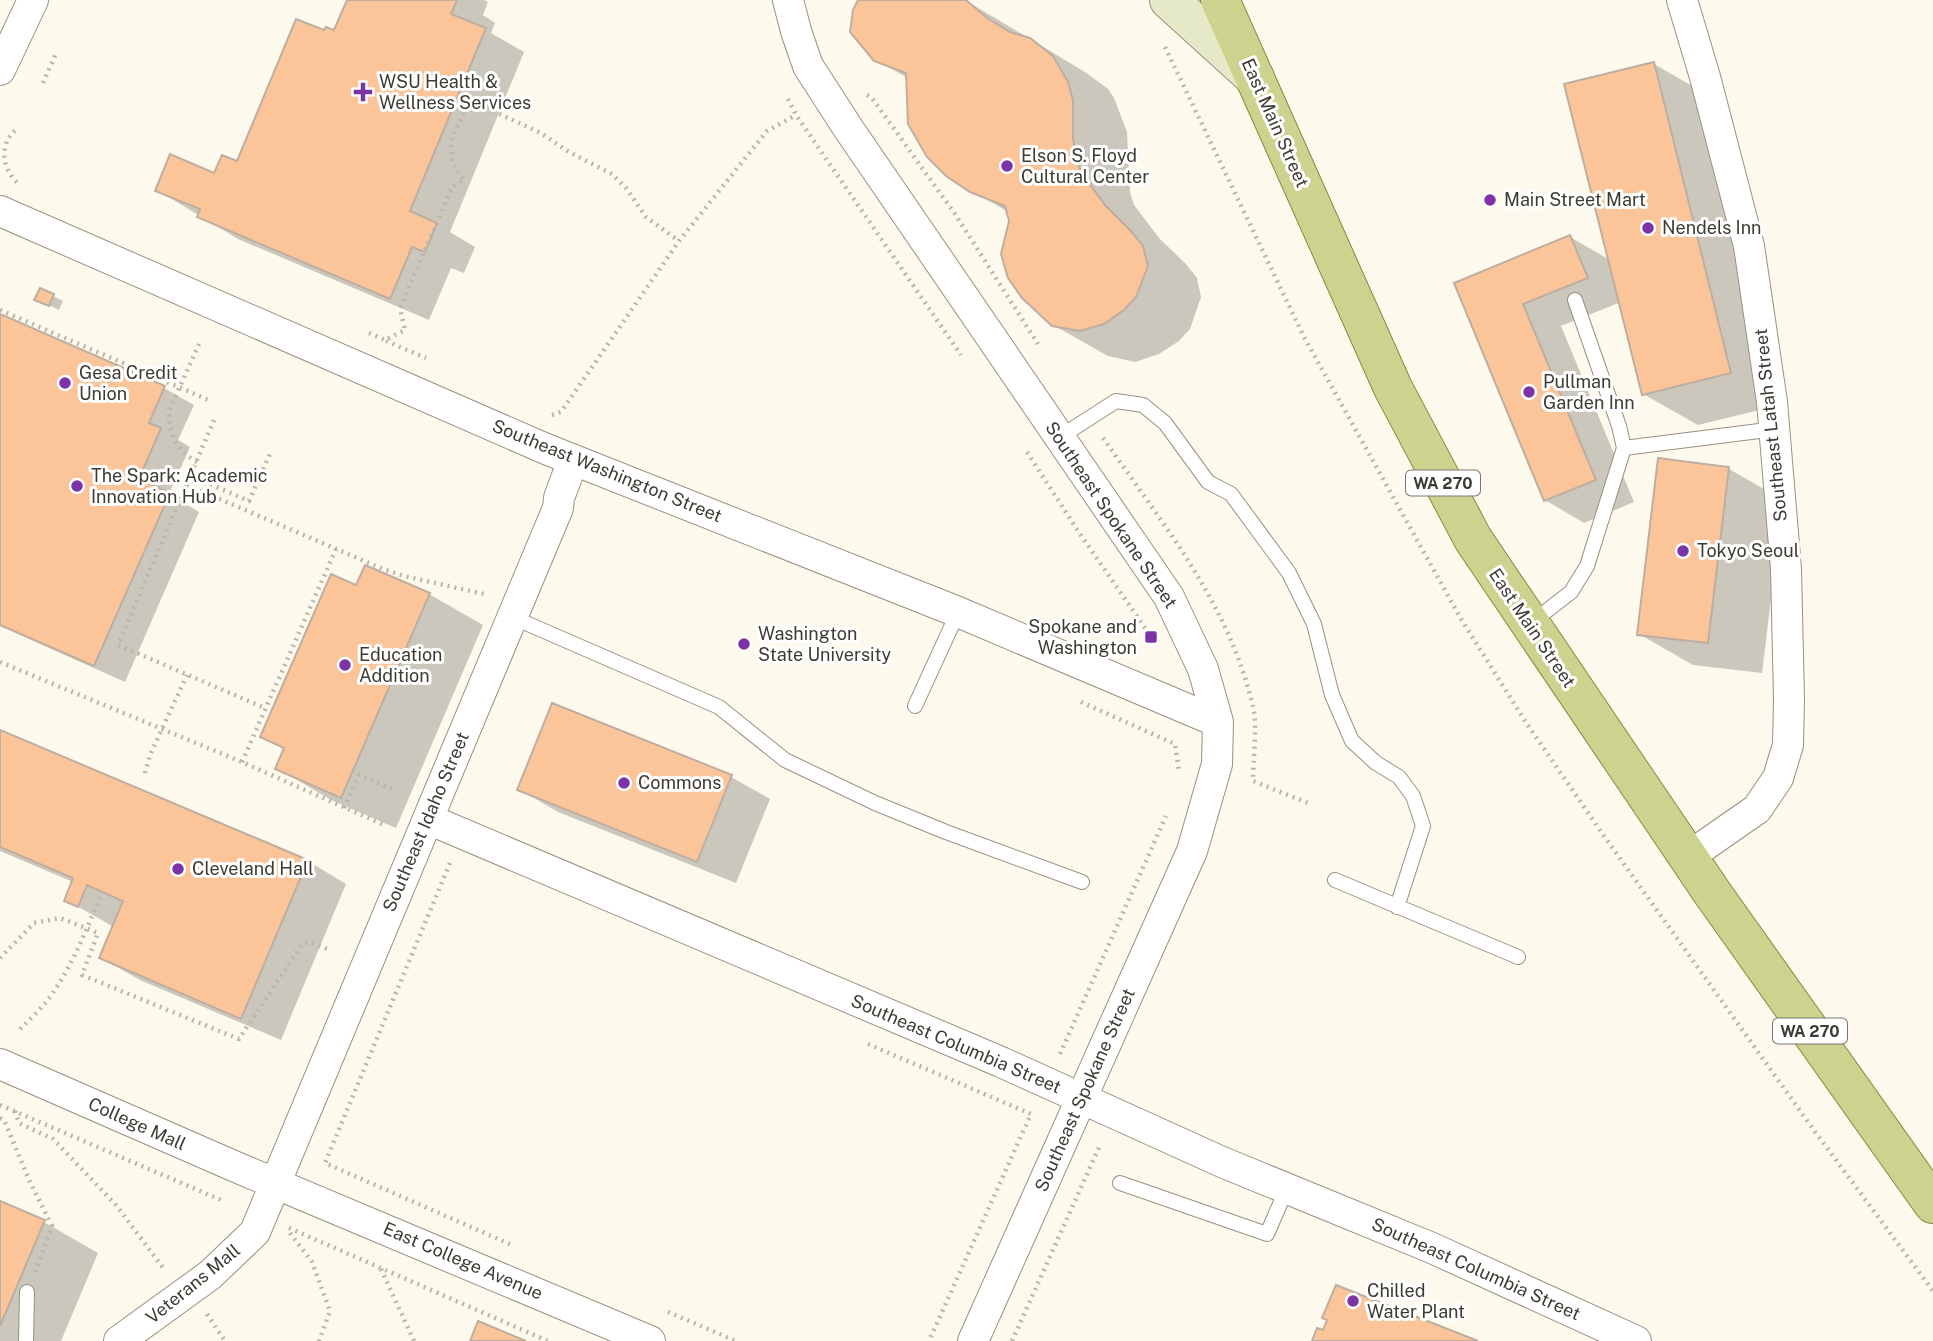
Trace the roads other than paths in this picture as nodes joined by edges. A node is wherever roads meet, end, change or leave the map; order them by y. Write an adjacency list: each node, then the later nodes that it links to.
1 (33, 0): 6 (street)
2 (788, 0): 11 (street, Southeast Spokane Street)
3 (1169, 0): 7 (main road)
4 (1220, 0): 7 (main road, East Main Street / WA 270)
5 (1682, 0): 10 (street, Southeast Latah Street)
6 (0, 70)
7 (1255, 78): 16 (main road, East Main Street / WA 270)
8 (0, 211): 13 (street, Southeast Washington Street)
9 (1575, 300): 12 (lane)
10 (1774, 429): 12 (lane); 20 (street, Southeast Latah Street)
11 (1060, 437): 18 (street, Southeast Spokane Street); 23 (lane)
12 (1624, 448): 16 (lane)
13 (573, 460): 14 (street, Southeast Washington Street); 15 (street, Southeast Idaho Street)
14 (958, 612): 17 (lane); 18 (street, Southeast Washington Street)
15 (512, 617): 19 (street, Southeast Idaho Street); 22 (lane)
16 (1530, 624): 20 (main road, East Main Street / WA 270)
17 (915, 706)
18 (1218, 722): 26 (street, Southeast Spokane Street)
19 (428, 819): 26 (street, Southeast Columbia Street); 27 (street, Southeast Idaho Street)
20 (1688, 857): 30 (main road, East Main Street / WA 270)
21 (1335, 880): 23 (lane)
22 (1082, 882)
23 (1397, 906): 24 (lane)
24 (1518, 957)
25 (0, 1064): 27 (street, College Mall)
26 (1081, 1098): 29 (street, Southeast Columbia Street); 35 (street, Southeast Spokane Street)
27 (275, 1182): 33 (street, Veterans Mall); 34 (street, East College Avenue)
28 (1120, 1183): 29 (lane)
29 (1287, 1188): 36 (street, Southeast Columbia Street)
30 (1933, 1204)
31 (27, 1293): 32 (lane)
32 (26, 1341)
33 (119, 1341)
34 (650, 1341)
35 (973, 1341)
36 (1636, 1341)

